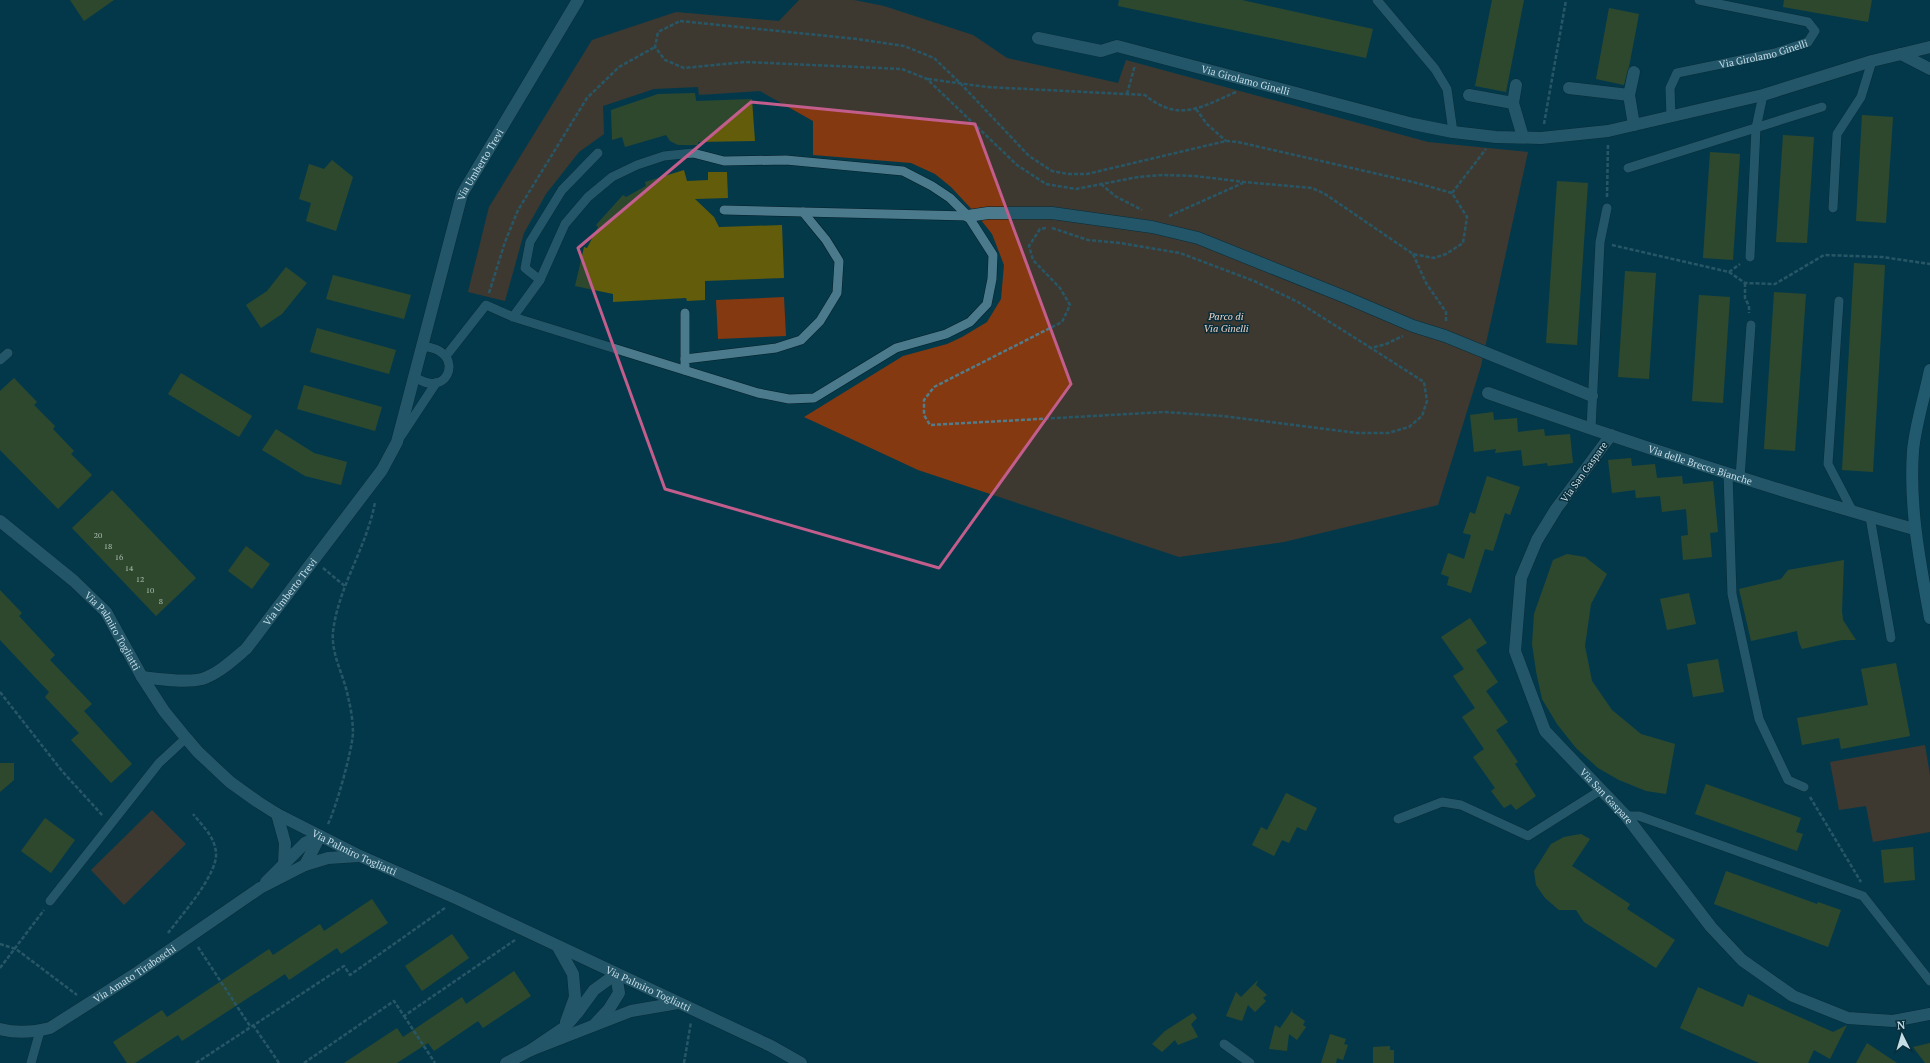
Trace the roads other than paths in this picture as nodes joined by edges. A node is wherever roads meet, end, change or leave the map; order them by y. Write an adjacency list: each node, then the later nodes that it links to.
1 (578, 0): 35 (street, Via Umberto Trevi)
2 (1377, 0): 20 (lane)
3 (1699, 0): 17 (lane, Via Girolamo Ginelli)
4 (1038, 38): 20 (street, Via Girolamo Ginelli)
5 (1930, 47): 6 (street, Via Girolamo Ginelli)
6 (1901, 54): 7 (street, Via Girolamo Ginelli); 8 (street)
7 (1872, 61): 14 (street, Via Girolamo Ginelli); 25 (lane)
8 (1929, 69)
9 (1634, 72): 13 (street)
10 (1516, 85): 15 (street)
11 (1569, 88): 13 (street)
12 (1469, 95): 15 (street)
13 (1629, 95): 18 (street)
14 (1763, 95): 17 (street, Via Girolamo Ginelli); 19 (lane)
15 (1513, 103): 21 (street)
16 (1822, 107): 19 (lane)
17 (1671, 117): 18 (street, Via Girolamo Ginelli)
18 (1634, 125): 21 (street, Via Girolamo Ginelli)
19 (1756, 128): 23 (lane); 29 (lane)
20 (1453, 132): 21 (street, Via Girolamo Ginelli)
21 (1523, 138)
22 (598, 153): 30 (lane)
23 (1628, 168)
24 (1607, 208): 45 (lane)
25 (1833, 208)
26 (724, 210): 27 (lane)
27 (803, 212): 28 (lane); 38 (lane)
28 (968, 216): 30 (lane); 40 (lane); 45 (street)
29 (1750, 257)
30 (540, 280): 33 (lane)
31 (1839, 301): 51 (lane)
32 (685, 313): 38 (lane)
33 (513, 317): 37 (lane); 40 (lane)
34 (1751, 325): 50 (lane)
35 (422, 346): 37 (lane); 42 (street, Via Umberto Trevi)
36 (8, 353): 39 (lane)
37 (446, 356): 43 (lane, Via Umberto Trevi)
38 (685, 359): 40 (lane)
39 (0, 360)
40 (685, 370)
41 (1930, 370): 54 (street)
42 (414, 378): 43 (lane); 48 (street, Via Umberto Trevi)
43 (436, 383): 48 (lane, Via Umberto Trevi)
44 (1488, 393): 46 (street, Via delle Brecce Bianche)
45 (1592, 396): 46 (lane)
46 (1591, 429): 47 (street, Via delle Brecce Bianche)
47 (1611, 435): 49 (street, Via delle Brecce Bianche); 60 (street, Via San Gaspare)
48 (397, 442): 57 (street, Via Umberto Trevi)
49 (1728, 473): 50 (street, Via delle Brecce Bianche); 59 (lane)
50 (1740, 477): 51 (street, Via delle Brecce Bianche)
51 (1853, 512): 52 (street, Via delle Brecce Bianche)
52 (1870, 517): 54 (street, Via delle Brecce Bianche); 56 (lane)
53 (0, 521): 57 (street, Via Palmiro Togliatti)
54 (1914, 529): 55 (street)
55 (1930, 618)
56 (1891, 638)
57 (142, 677): 58 (street, Via Palmiro Togliatti)
58 (186, 738): 61 (street, Via Palmiro Togliatti); 69 (lane)
59 (1804, 787)
60 (1601, 790): 62 (street, Via San Gaspare); 63 (lane)
61 (277, 814): 64 (street, Via Palmiro Togliatti); 66 (street)
62 (1626, 816): 72 (lane); 74 (street, Via San Gaspare)
63 (1398, 819)
64 (320, 836): 65 (street, Via Palmiro Togliatti); 66 (street, Via Amato Tiraboschi); 67 (street)
65 (360, 856): 67 (street, Via Amato Tiraboschi); 70 (street, Via Palmiro Togliatti)
66 (284, 863): 68 (street, Via Amato Tiraboschi)
67 (305, 866): 68 (street, Via Amato Tiraboschi)
68 (260, 888): 78 (street, Via Amato Tiraboschi)
69 (50, 901)
70 (558, 947): 71 (street, Via Palmiro Togliatti); 75 (street)
71 (616, 974): 73 (street, Via Palmiro Togliatti); 75 (street); 76 (street)
72 (1930, 981)
73 (678, 1003): 76 (street); 83 (street, Via Palmiro Togliatti)
74 (1930, 1014)
75 (565, 1027): 80 (street)
76 (591, 1028): 80 (street)
77 (0, 1029): 78 (street, Via Amato Tiraboschi)
78 (40, 1030): 81 (lane)
79 (1224, 1044): 84 (lane)
80 (531, 1050): 82 (street)
81 (31, 1063)
82 (506, 1063)
83 (801, 1063)
84 (1250, 1063)

